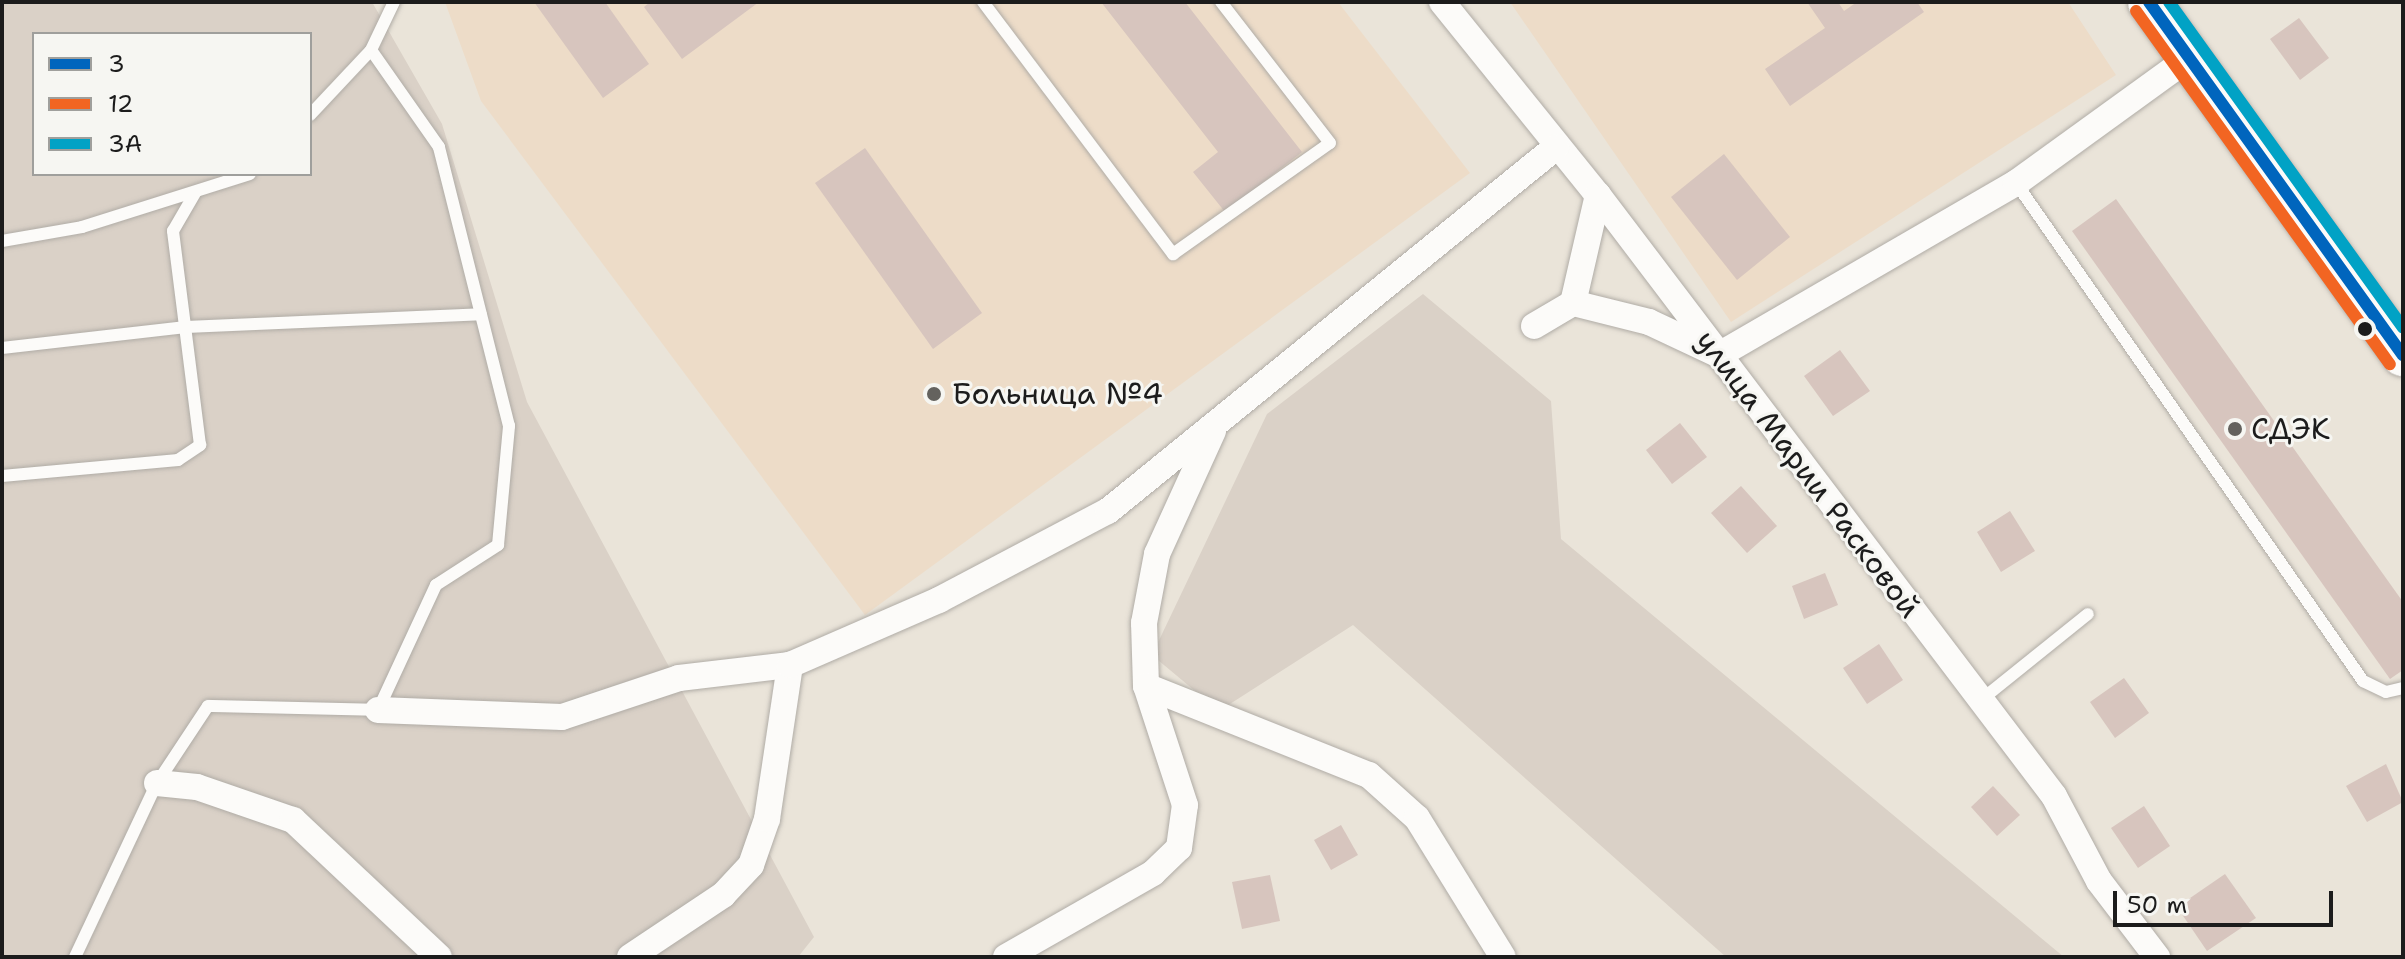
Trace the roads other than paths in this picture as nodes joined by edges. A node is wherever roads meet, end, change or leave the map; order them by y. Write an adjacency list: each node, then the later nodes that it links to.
1 (394, 2): 6 (lane)
2 (983, 2): 3 (lane)
3 (1221, 2)
4 (1442, 2): 9 (street, улица Марии Расковой)
5 (2149, 2): 7 (main road)
6 (371, 50): 8 (lane); 16 (lane)
7 (2190, 57): 11 (street); 21 (main road)
8 (312, 113)
9 (1556, 147): 13 (street, улица Марии Расковой); 22 (street)
10 (244, 176): 12 (lane)
11 (2016, 183): 20 (street); 27 (lane)
12 (195, 193): 14 (lane); 18 (lane)
13 (1598, 195): 15 (street); 20 (street, улица Марии Расковой)
14 (2, 241)
15 (1573, 303): 17 (street); 20 (street)
16 (481, 314): 18 (lane); 29 (lane)
17 (1534, 326)
18 (186, 327): 19 (lane); 23 (lane)
19 (2, 348)
20 (1719, 355): 28 (street, улица Марии Расковой)
21 (2403, 355)
22 (1218, 420): 25 (street); 26 (street)
23 (2, 476)
24 (2088, 614): 28 (lane)
25 (790, 665): 29 (street); 33 (street)
26 (1146, 686): 34 (street); 35 (street)
27 (2403, 688)
28 (1978, 702): 36 (street, улица Марии Расковой)
29 (378, 710): 30 (lane)
30 (157, 783): 31 (lane); 32 (street)
31 (75, 957)
32 (439, 957)
33 (630, 957)
34 (1006, 957)
35 (1503, 957)
36 (2157, 957)

